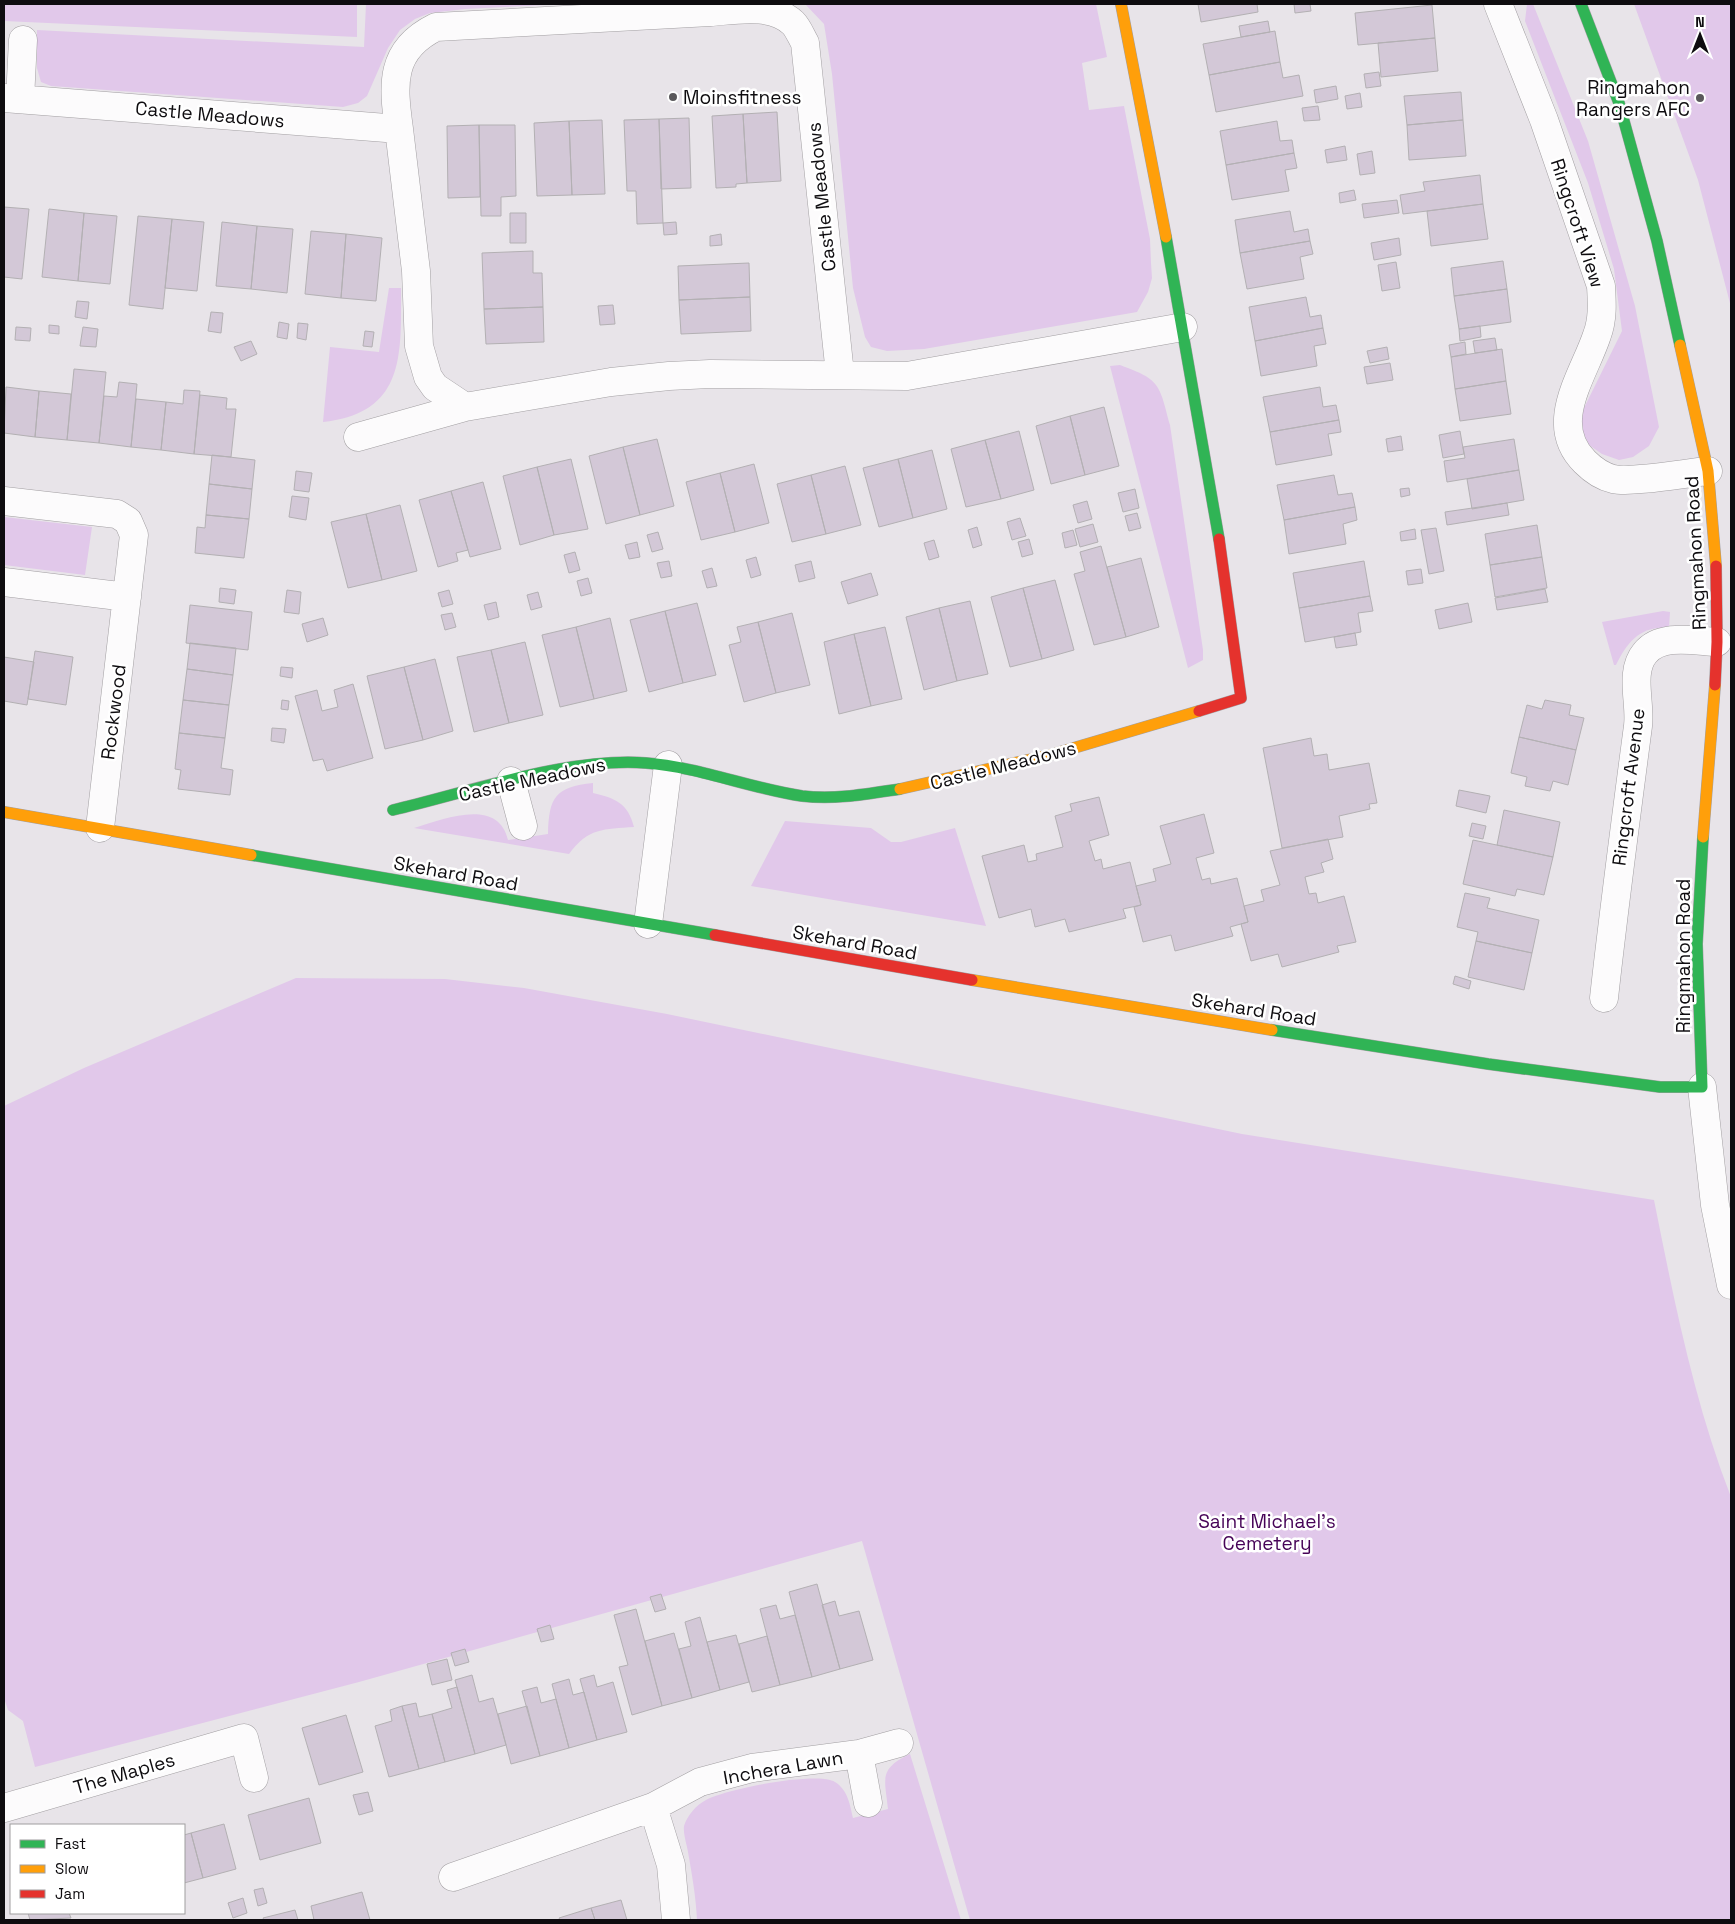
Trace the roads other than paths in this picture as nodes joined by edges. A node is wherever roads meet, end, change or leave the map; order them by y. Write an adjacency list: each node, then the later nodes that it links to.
1 (1121, 4): 7 (street, Castle Meadows)
2 (1498, 4): 11 (street, Ringcroft View)
3 (1581, 4): 11 (street, Ringmahon Road)
4 (23, 40): 5 (street, Castle Meadows)
5 (12, 99): 6 (street, Castle Meadows)
6 (399, 129): 8 (street, Castle Meadows); 9 (street, Castle Meadows)
7 (1183, 327): 8 (street); 16 (street, Castle Meadows)
8 (840, 374): 9 (street)
9 (465, 407): 10 (street)
10 (358, 437)
11 (1708, 471): 15 (street, Ringmahon Road)
12 (4, 501): 14 (street, Rockwood)
13 (4, 582): 14 (street)
14 (127, 597): 21 (street, Rockwood)
15 (1717, 642): 23 (street, Ringcroft Avenue); 24 (street, Ringmahon Road)
16 (668, 765): 17 (street, Castle Meadows); 22 (street)
17 (511, 781): 18 (street, Castle Meadows); 20 (street)
18 (393, 810)
19 (4, 812): 21 (street, Skehard Road)
20 (523, 826)
21 (100, 828): 22 (street, Skehard Road)
22 (648, 924): 24 (street, Skehard Road)
23 (1604, 998)
24 (1702, 1087): 25 (street)
25 (1731, 1285)
26 (899, 1743): 27 (street, Inchera Lawn)
27 (859, 1754): 29 (street); 30 (street, Inchera Lawn)
28 (254, 1778): 31 (street, The Maples)
29 (868, 1803)
30 (653, 1807): 32 (street, Inchera Lawn); 33 (street)
31 (4, 1808)
32 (453, 1877)
33 (676, 1920)

